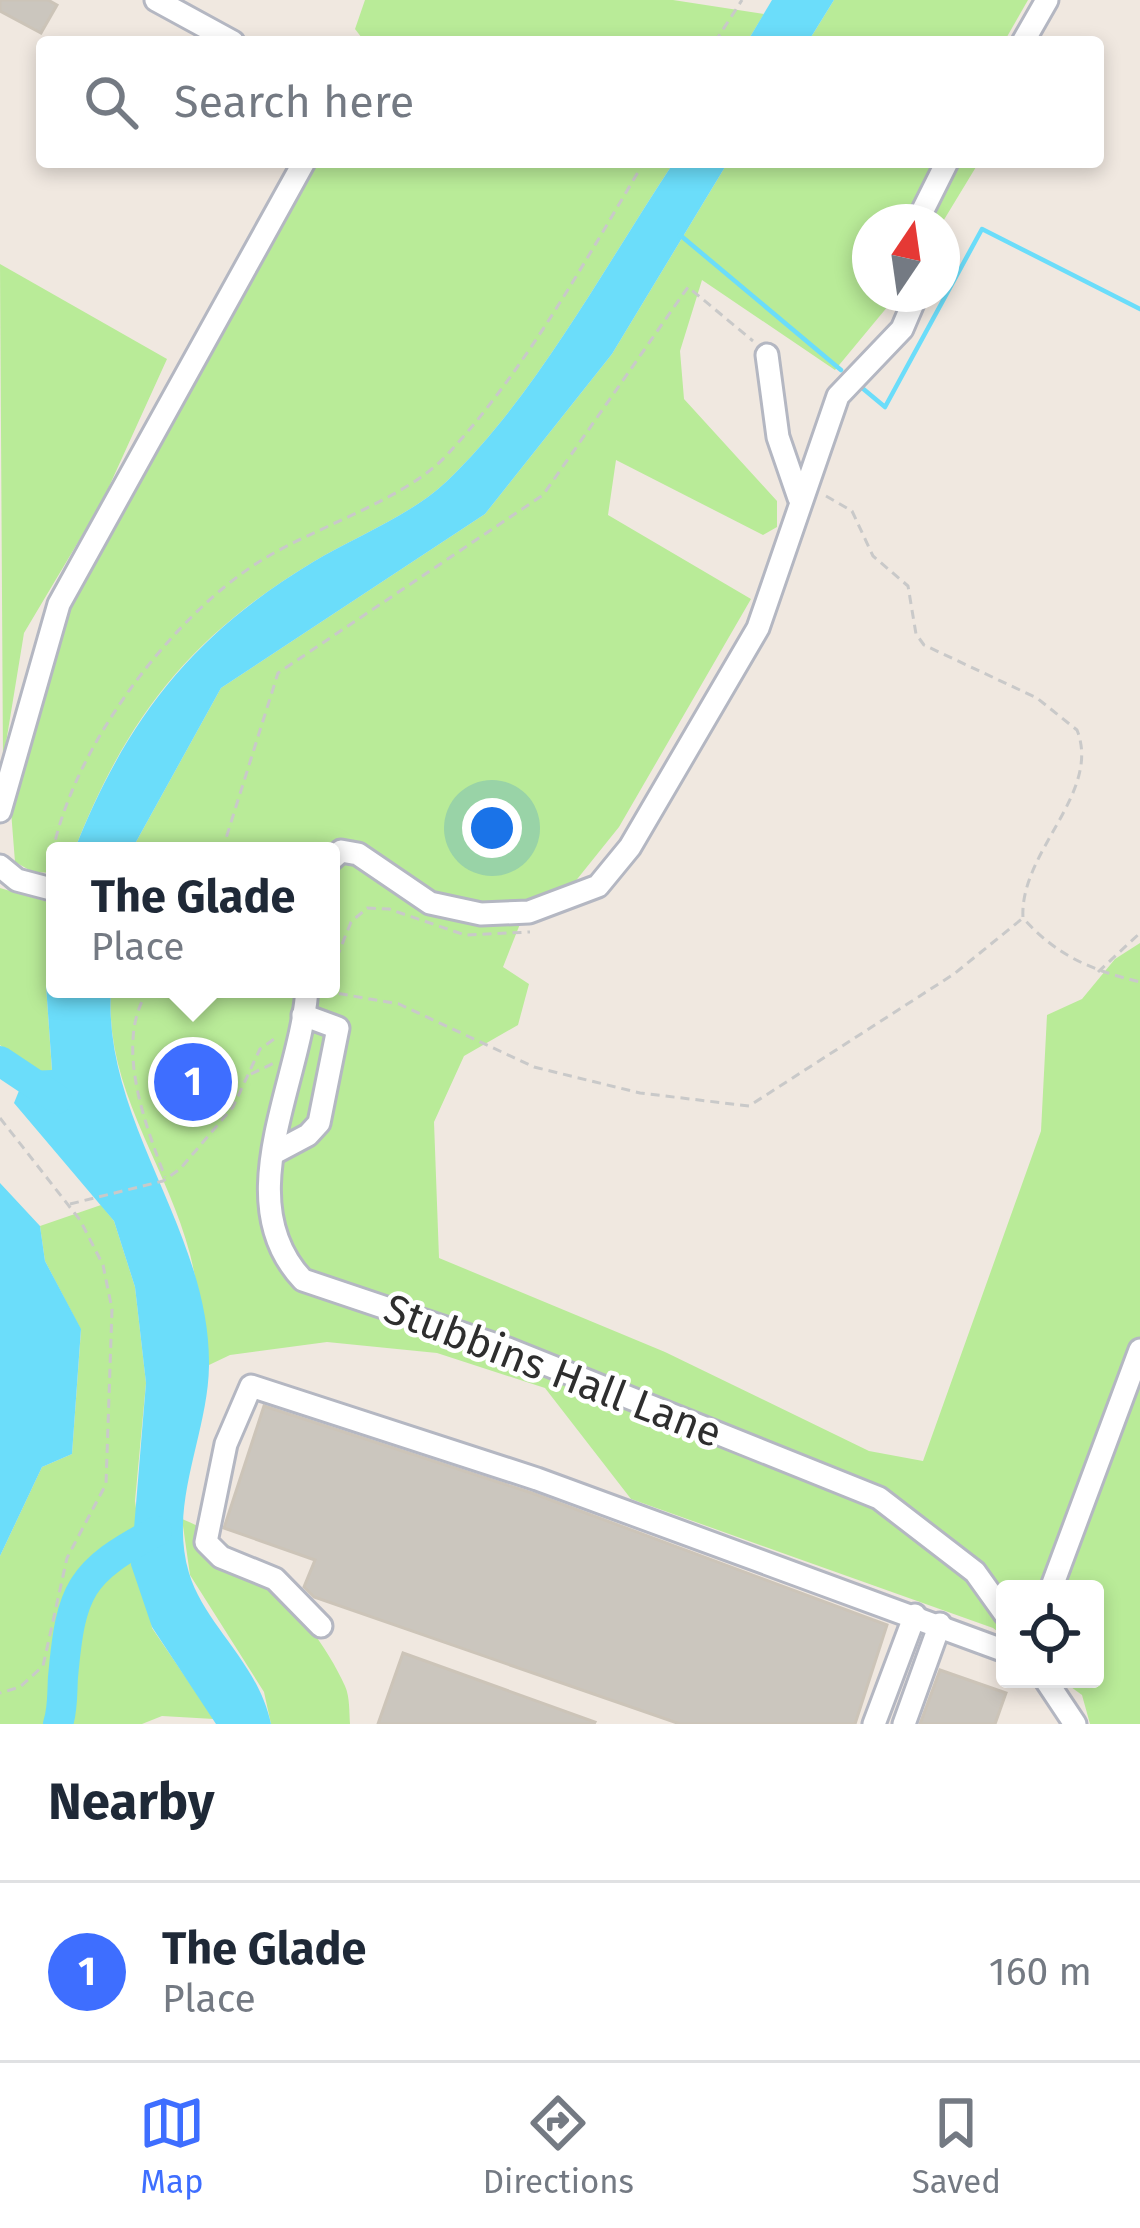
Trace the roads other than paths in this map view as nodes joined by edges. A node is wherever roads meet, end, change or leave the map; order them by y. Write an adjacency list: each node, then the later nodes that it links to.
1 (156, 0): 3 (lane)
2 (1047, 0): 4 (lane)
3 (221, 36)
4 (1026, 36)
5 (301, 168): 11 (lane)
6 (943, 168): 7 (lane)
7 (924, 204)
8 (909, 312): 10 (lane)
9 (767, 355): 10 (lane)
10 (802, 489): 12 (lane)
11 (0, 811)
12 (340, 852)
13 (0, 866): 14 (lane)
14 (46, 888)
15 (303, 1004): 16 (lane, Stubbins Hall Lane); 16 (lane)
16 (275, 1151): 19 (lane, Stubbins Hall Lane)
17 (1140, 1350): 18 (lane)
18 (1054, 1580)
19 (996, 1601)
20 (915, 1615): 21 (lane); 22 (lane); 25 (lane)
21 (940, 1624): 23 (lane); 26 (lane)
22 (321, 1626)
23 (996, 1647)
24 (1051, 1688): 27 (lane)
25 (874, 1724)
26 (904, 1724)
27 (1075, 1724)

